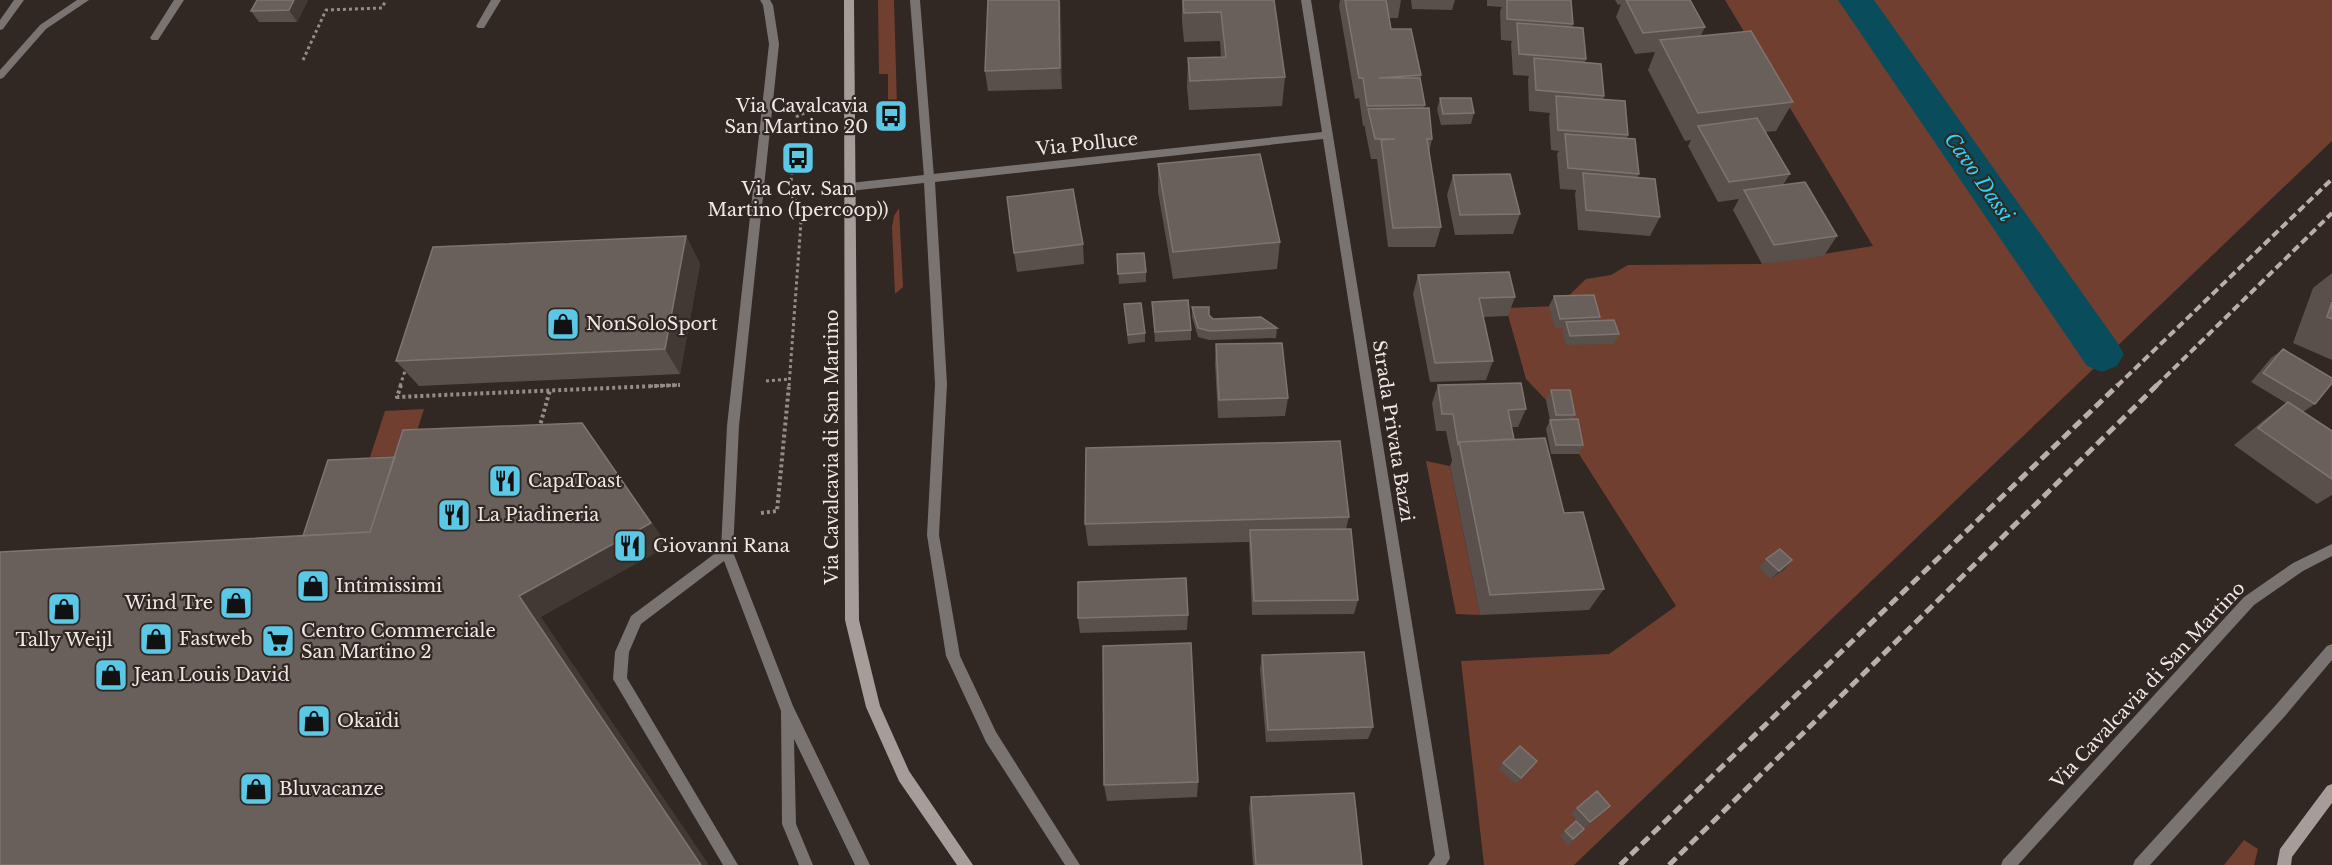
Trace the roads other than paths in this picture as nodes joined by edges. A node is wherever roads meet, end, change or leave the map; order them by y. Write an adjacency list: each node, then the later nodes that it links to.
1 (18, 0): 10 (street)
2 (84, 0): 12 (street)
3 (179, 0): 11 (street)
4 (495, 0): 9 (street)
5 (765, 0): 17 (street)
6 (849, 0): 15 (main road, Via Cavalcavia di San Martino)
7 (915, 0): 14 (street)
8 (1306, 0): 13 (street, Strada Privata Bazzi)
9 (481, 26)
10 (0, 27)
11 (155, 38)
12 (0, 76)
13 (1328, 135): 14 (street, Via Polluce); 26 (street, Strada Privata Bazzi)
14 (929, 177): 15 (street, Via Polluce); 25 (street)
15 (850, 187): 24 (main road, Via Cavalcavia di San Martino)
16 (2332, 550): 27 (street, Via Cavalcavia di San Martino)
17 (727, 552): 19 (street); 21 (street)
18 (2332, 650): 28 (street)
19 (787, 709): 22 (street); 23 (street)
20 (2332, 791): 29 (main road)
21 (731, 865)
22 (806, 865)
23 (863, 865)
24 (966, 865)
25 (1073, 865)
26 (1435, 865)
27 (2008, 865)
28 (2140, 865)
29 (2284, 865)

